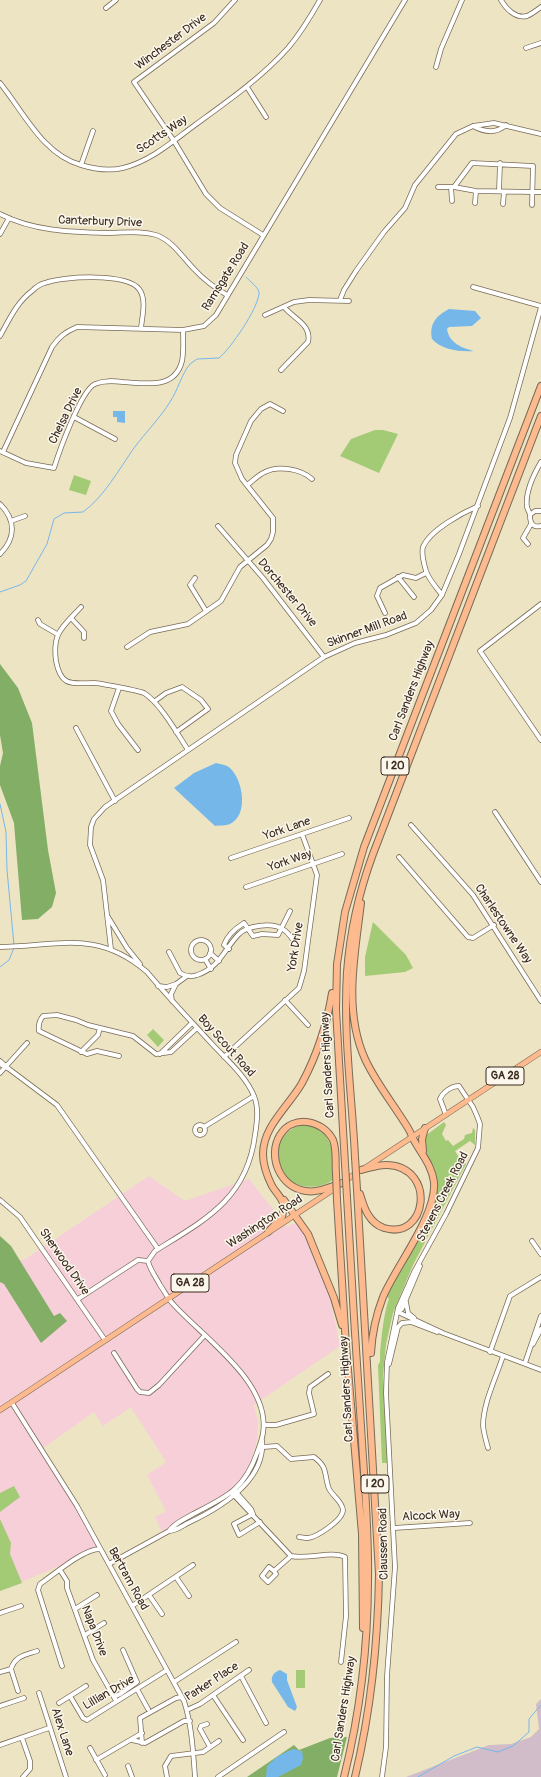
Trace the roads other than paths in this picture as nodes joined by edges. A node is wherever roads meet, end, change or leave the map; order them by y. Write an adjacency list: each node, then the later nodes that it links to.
1 (116, 0): 8 (street)
2 (235, 0): 19 (street, Winchester Drive)
3 (320, 0): 13 (street, Scotts Way)
4 (405, 0): 36 (street, Ramsgate Road)
5 (462, 0): 11 (street)
6 (501, 0): 7 (street)
7 (541, 7)
8 (106, 8)
9 (541, 43): 10 (street)
10 (526, 48)
11 (436, 67)
12 (0, 83): 21 (street, Scotts Way)
13 (247, 87): 14 (street); 19 (street, Scotts Way)
14 (266, 117)
15 (506, 125): 16 (street); 16 (street); 18 (street)
16 (473, 126): 39 (street)
17 (93, 131): 21 (street)
18 (541, 134)
19 (174, 141): 21 (street, Scotts Way); 36 (street)
20 (500, 163): 23 (street); 25 (street); 27 (street)
21 (81, 165)
22 (438, 187): 23 (street)
23 (453, 187): 24 (street); 29 (street)
24 (476, 191): 25 (street); 30 (street)
25 (499, 191): 26 (street)
26 (504, 192): 27 (street); 31 (street)
27 (533, 192): 28 (street); 32 (street)
28 (541, 192)
29 (452, 201)
30 (475, 203)
31 (503, 204)
32 (532, 205)
33 (0, 214): 34 (street, Canterbury Drive)
34 (9, 218): 35 (street); 38 (street, Canterbury Drive)
35 (0, 234)
36 (263, 235): 38 (street, Ramsgate Road)
37 (473, 287): 41 (street)
38 (227, 295): 45 (street, Ramsgate Road)
39 (340, 300): 40 (street); 42 (street)
40 (349, 301)
41 (541, 306): 58 (street, Skinner Mill Road)
42 (284, 308): 43 (street); 47 (street)
43 (265, 315)
44 (141, 328): 45 (street, Ramsgate Road); 46 (street); 53 (street, Ramsgate Road)
45 (183, 330): 51 (street, Chelsa Drive)
46 (0, 336)
47 (281, 370)
48 (541, 386): 116 (highway, Carl Sanders Highway / I 20)
49 (283, 412): 56 (street)
50 (541, 416): 100 (highway, Carl Sanders Highway / I 20)
51 (74, 417): 52 (street); 53 (street, Chelsa Drive)
52 (115, 439)
53 (2, 452)
54 (541, 462): 60 (street)
55 (312, 479): 56 (street)
56 (247, 485): 68 (street)
57 (0, 504): 62 (street)
58 (478, 506): 69 (street); 72 (street, Skinner Mill Road)
59 (541, 511): 60 (street)
60 (531, 514): 63 (street)
61 (25, 516): 62 (street)
62 (11, 521): 67 (street)
63 (531, 524): 65 (street); 66 (street)
64 (218, 526): 68 (street, Dorchester Drive)
65 (541, 526)
66 (528, 544)
67 (0, 554)
68 (248, 562): 76 (street); 83 (street, Dorchester Drive)
69 (426, 573): 70 (street); 72 (street)
70 (398, 577): 73 (street); 77 (street)
71 (195, 578): 76 (street)
72 (442, 595): 83 (street, Skinner Mill Road)
73 (414, 597)
74 (541, 604): 88 (street)
75 (82, 607): 78 (street)
76 (206, 611): 82 (street)
77 (385, 613)
78 (71, 618): 80 (street); 81 (street)
79 (38, 620): 80 (street)
80 (57, 634): 84 (street)
81 (84, 638)
82 (127, 647)
83 (324, 657): 90 (street, Skinner Mill Road)
84 (119, 688): 85 (street); 89 (street)
85 (155, 701): 87 (street); 87 (street)
86 (76, 728): 91 (street)
87 (176, 732): 90 (street)
88 (541, 740)
89 (138, 750)
90 (188, 750): 91 (street, Skinner Mill Road)
91 (115, 801): 104 (street, Skinner Mill Road)
92 (495, 812): 101 (street)
93 (349, 818): 95 (street, York Lane)
94 (411, 825): 105 (street, Charlestowne Way)
95 (302, 834): 98 (street, York Lane); 99 (street, York Drive)
96 (342, 854): 99 (street, York Way)
97 (400, 857): 105 (street)
98 (231, 858)
99 (313, 863): 102 (street, York Way); 122 (street, York Drive)
100 (364, 882): 143 (highway); 148 (highway, Carl Sanders Highway / I 20, bridge)
101 (541, 882)
102 (246, 887)
103 (290, 910): 106 (street)
104 (108, 917): 111 (street, Skinner Mill Road); 118 (street)
105 (494, 925): 124 (street, Charlestowne Way)
106 (282, 929): 107 (street); 107 (street); 108 (street)
107 (247, 930): 110 (street); 110 (street)
108 (296, 944)
109 (0, 947): 111 (street, Boy Scout Road)
110 (229, 948): 115 (street)
111 (111, 949): 118 (street, Boy Scout Road)
112 (169, 952): 119 (street)
113 (210, 954): 114 (street); 114 (street); 115 (street)
114 (205, 959): 117 (street)
115 (219, 961): 117 (street)
116 (337, 964): 146 (highway); 217 (highway, Carl Sanders Highway / I 20, bridge)
117 (211, 969): 119 (street)
118 (147, 972): 121 (street, Boy Scout Road)
119 (187, 976): 120 (street)
120 (176, 984): 121 (street); 123 (street)
121 (158, 985): 123 (street, Boy Scout Road)
122 (285, 1000): 126 (street); 134 (street, York Drive)
123 (172, 1001): 125 (street, Boy Scout Road)
124 (541, 1001)
125 (192, 1023): 128 (street, Boy Scout Road); 132 (street)
126 (308, 1024)
127 (100, 1028): 130 (street); 130 (street); 132 (street)
128 (197, 1028): 132 (street); 134 (street, Boy Scout Road)
129 (27, 1042): 136 (street)
130 (81, 1052): 133 (street)
131 (541, 1052): 139 (main road, Washington Road / GA 28)
132 (160, 1054)
133 (119, 1056)
134 (224, 1057): 138 (street, Boy Scout Road)
135 (0, 1063): 136 (street)
136 (6, 1068): 137 (street); 153 (street)
137 (0, 1073)
138 (254, 1096): 141 (street); 153 (street, Boy Scout Road)
139 (469, 1100): 140 (main road, Washington Road / GA 28); 140 (street); 155 (street, Stevens Creek Road)
140 (446, 1115): 142 (main road, Washington Road / GA 28)
141 (204, 1127)
142 (426, 1128): 143 (main road, Washington Road / GA 28); 144 (highway)
143 (412, 1137): 144 (highway); 145 (main road, Washington Road / GA 28)
144 (423, 1153): 177 (highway)
145 (361, 1170): 147 (main road, Washington Road / GA 28); 148 (highway)
146 (267, 1173): 150 (highway); 151 (highway)
147 (342, 1183): 150 (main road, Washington Road / GA 28); 168 (highway, bridge)
148 (358, 1189): 177 (highway, Carl Sanders Highway / I 20)
149 (0, 1200): 160 (street, Sherwood Drive)
150 (295, 1214): 151 (main road, Washington Road / GA 28); 168 (highway)
151 (268, 1232): 158 (main road, Washington Road / GA 28)
152 (532, 1241): 154 (street)
153 (158, 1249): 156 (street, Boy Scout Road)
154 (541, 1254)
155 (423, 1257): 159 (street, Claussen Road); 161 (street, Claussen Road)
156 (148, 1261): 158 (street); 160 (street)
157 (541, 1277): 170 (street)
158 (168, 1298): 166 (street); 167 (main road, Washington Road / GA 28)
159 (406, 1298): 161 (street, Claussen Road); 163 (street)
160 (78, 1299): 167 (street, Sherwood Drive)
161 (398, 1312): 163 (street); 174 (street, Claussen Road)
162 (541, 1316): 169 (street)
163 (417, 1321): 165 (street)
164 (541, 1329): 169 (street)
165 (443, 1333): 170 (street); 174 (street)
166 (205, 1335): 171 (street); 180 (street)
167 (106, 1340): 178 (main road, Washington Road / GA 28)
168 (346, 1346): 217 (highway)
169 (532, 1346): 173 (street)
170 (490, 1352): 172 (street)
171 (114, 1353)
172 (504, 1356): 173 (street); 183 (street)
173 (525, 1363): 175 (street)
174 (387, 1368): 188 (street, Claussen Road)
175 (541, 1370)
176 (328, 1374): 180 (street)
177 (369, 1385): 256 (highway, Carl Sanders Highway / I 20)
178 (12, 1403): 179 (main road, Washington Road / GA 28); 190 (street, Bertram Road)
179 (0, 1410)
180 (264, 1425): 181 (street)
181 (262, 1438): 182 (street); 184 (street)
182 (263, 1447): 184 (street); 189 (street)
183 (488, 1448)
184 (234, 1493): 185 (street); 192 (street)
185 (253, 1514): 186 (street); 186 (street)
186 (260, 1522): 191 (street)
187 (470, 1523): 188 (street, Alcock Way)
188 (394, 1528): 257 (street, Claussen Road)
189 (299, 1537)
190 (100, 1549): 192 (street, Bertram Road); 194 (street)
191 (291, 1556): 195 (street); 210 (street)
192 (109, 1564): 201 (street, Bertram Road)
193 (193, 1565): 196 (street)
194 (60, 1570): 202 (street, Napa Drive); 211 (street)
195 (274, 1571)
196 (176, 1577): 198 (street); 199 (street)
197 (97, 1595): 202 (street)
198 (149, 1595): 201 (street); 204 (street)
199 (189, 1596)
200 (21, 1606): 203 (street)
201 (132, 1606): 213 (street, Bertram Road)
202 (75, 1609): 206 (street, Napa Drive)
203 (0, 1613)
204 (162, 1614)
205 (104, 1623): 206 (street)
206 (85, 1635): 208 (street, Napa Drive)
207 (236, 1642): 218 (street)
208 (123, 1650)
209 (37, 1651): 212 (street)
210 (341, 1662)
211 (62, 1666)
212 (11, 1669): 215 (street); 221 (street)
213 (167, 1670): 218 (street, Bertram Road); 220 (street, Lillian Drive)
214 (249, 1670): 216 (street, Parker Place)
215 (0, 1672)
216 (241, 1676): 223 (street, Parker Place); 232 (street)
217 (362, 1677): 255 (highway, Carl Sanders Highway / I 20)
218 (174, 1682): 225 (street, Bertram Road)
219 (86, 1686): 224 (street)
220 (137, 1689): 224 (street, Lillian Drive); 229 (street)
221 (18, 1691)
222 (39, 1693): 234 (street, Alex Lane)
223 (213, 1695): 230 (street, Parker Place); 239 (street)
224 (70, 1696): 227 (street)
225 (182, 1697): 230 (street, Bertram Road); 236 (street)
226 (24, 1698): 228 (street)
227 (59, 1703)
228 (0, 1706)
229 (148, 1709)
230 (187, 1710): 231 (street, Bertram Road)
231 (190, 1721): 241 (street); 245 (street, Bertram Road)
232 (266, 1723)
233 (207, 1724): 243 (street)
234 (49, 1728): 237 (street); 250 (street, Alex Lane)
235 (284, 1732): 254 (street)
236 (142, 1733): 238 (street); 241 (street)
237 (22, 1738): 242 (street); 249 (street)
238 (132, 1740): 241 (street); 246 (street)
239 (243, 1740)
240 (220, 1741): 243 (street)
241 (142, 1743)
242 (0, 1745)
243 (210, 1747): 245 (street)
244 (90, 1748): 246 (street)
245 (193, 1754): 252 (street); 253 (street, Bertram Road)
246 (96, 1760): 248 (street)
247 (128, 1766): 251 (street)
248 (105, 1775)
249 (23, 1777)
250 (66, 1777)
251 (132, 1777)
252 (167, 1777)
253 (195, 1777)
254 (218, 1777)
255 (344, 1777)
256 (355, 1777)
257 (382, 1777)

